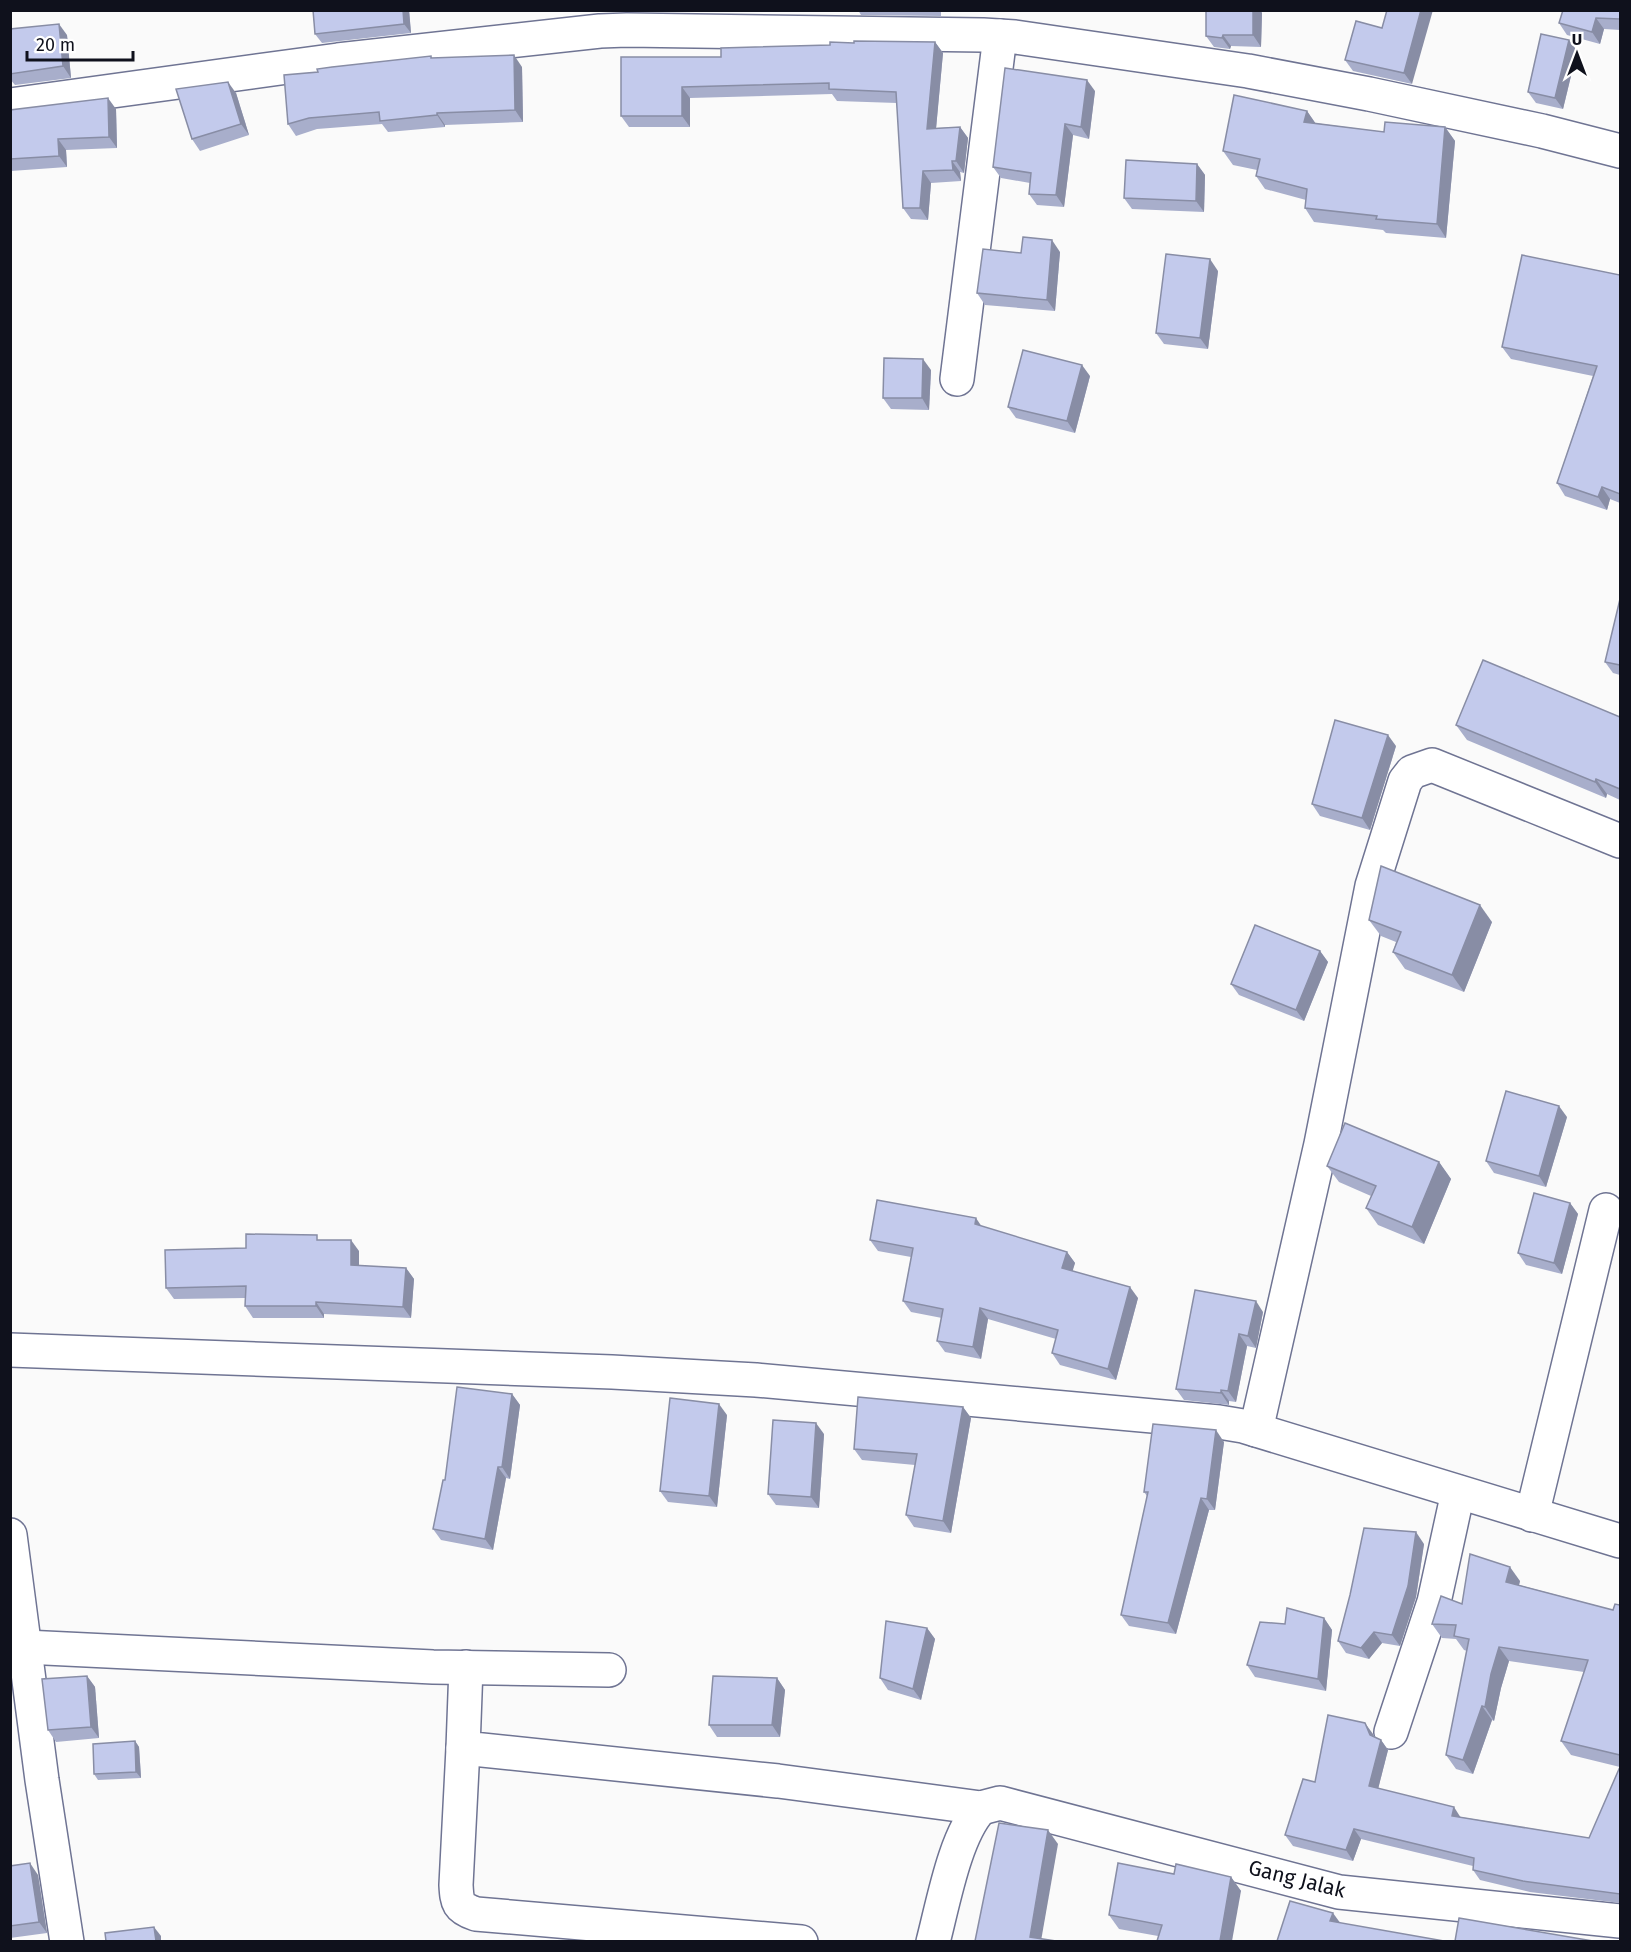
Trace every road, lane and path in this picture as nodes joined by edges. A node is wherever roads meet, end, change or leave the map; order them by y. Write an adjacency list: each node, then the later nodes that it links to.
1 (1000, 36): 2 (street); 3 (street); 4 (street)
2 (10, 105)
3 (1620, 151)
4 (957, 379)
5 (1620, 841): 8 (street)
6 (1606, 1210): 10 (street)
7 (10, 1350): 8 (street)
8 (1256, 1430): 9 (street)
9 (1458, 1492): 10 (street); 16 (street)
10 (1532, 1515): 12 (street)
11 (10, 1534): 13 (street)
12 (1620, 1541)
13 (25, 1647): 14 (street); 20 (street)
14 (466, 1667): 15 (street); 17 (street)
15 (609, 1670)
16 (1391, 1732)
17 (463, 1748): 18 (street, Gang Jalak); 21 (street)
18 (981, 1808): 19 (street, Gang Jalak); 22 (street)
19 (1620, 1921)
20 (67, 1941)
21 (801, 1941)
22 (933, 1941)

